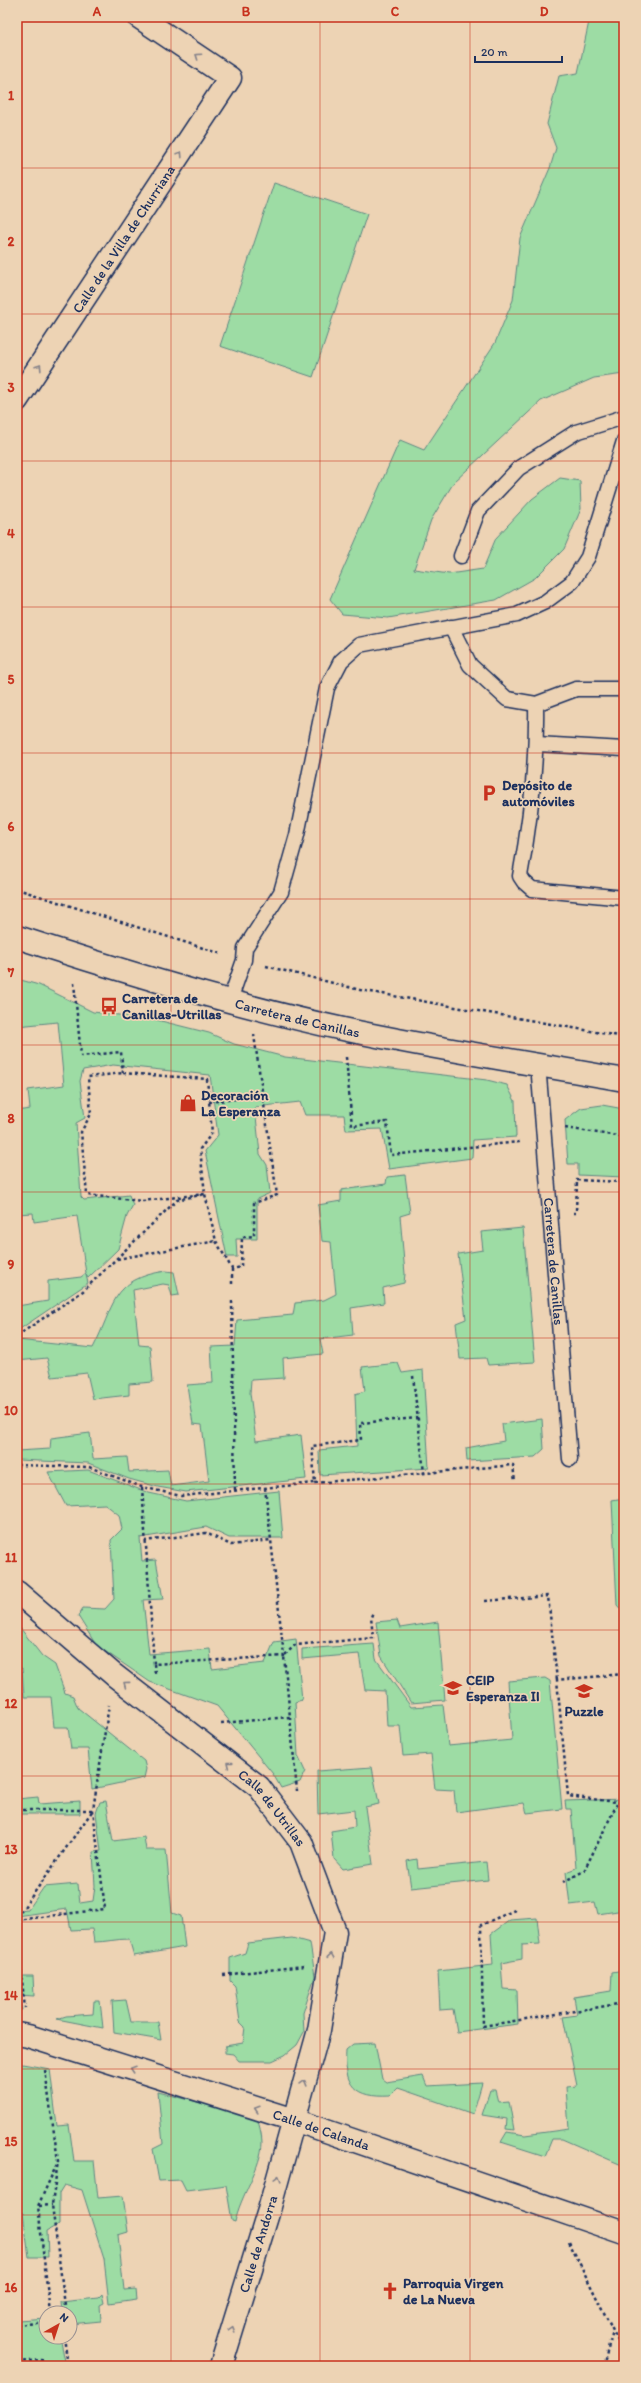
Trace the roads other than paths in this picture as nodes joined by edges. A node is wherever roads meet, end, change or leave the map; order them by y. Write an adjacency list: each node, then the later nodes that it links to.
1 (139, 17): 2 (street, Calle de la Villa de Churriana, one-way to 1)
2 (17, 400)
3 (624, 417): 5 (lane)
4 (624, 441): 6 (lane)
5 (461, 556)
6 (451, 627): 8 (lane); 13 (lane)
7 (624, 689): 8 (lane)
8 (536, 704): 9 (lane)
9 (537, 744): 10 (lane); 11 (lane)
10 (624, 749)
11 (624, 898)
12 (17, 937): 13 (street, Carretera de Canillas)
13 (230, 1000): 14 (street, Carretera de Canillas)
14 (538, 1064): 15 (street, Carretera de Canillas); 16 (lane, Carretera de Canillas)
15 (624, 1080)
16 (570, 1459)
17 (17, 1592): 19 (street, Calle de Utrillas, one-way to 17)
18 (23, 2035): 19 (street, Calle de Calanda, one-way to 18)
19 (294, 2120): 20 (street, Calle de Calanda); 21 (street, Calle de Andorra, one-way to 19)
20 (624, 2233)
21 (221, 2366)

